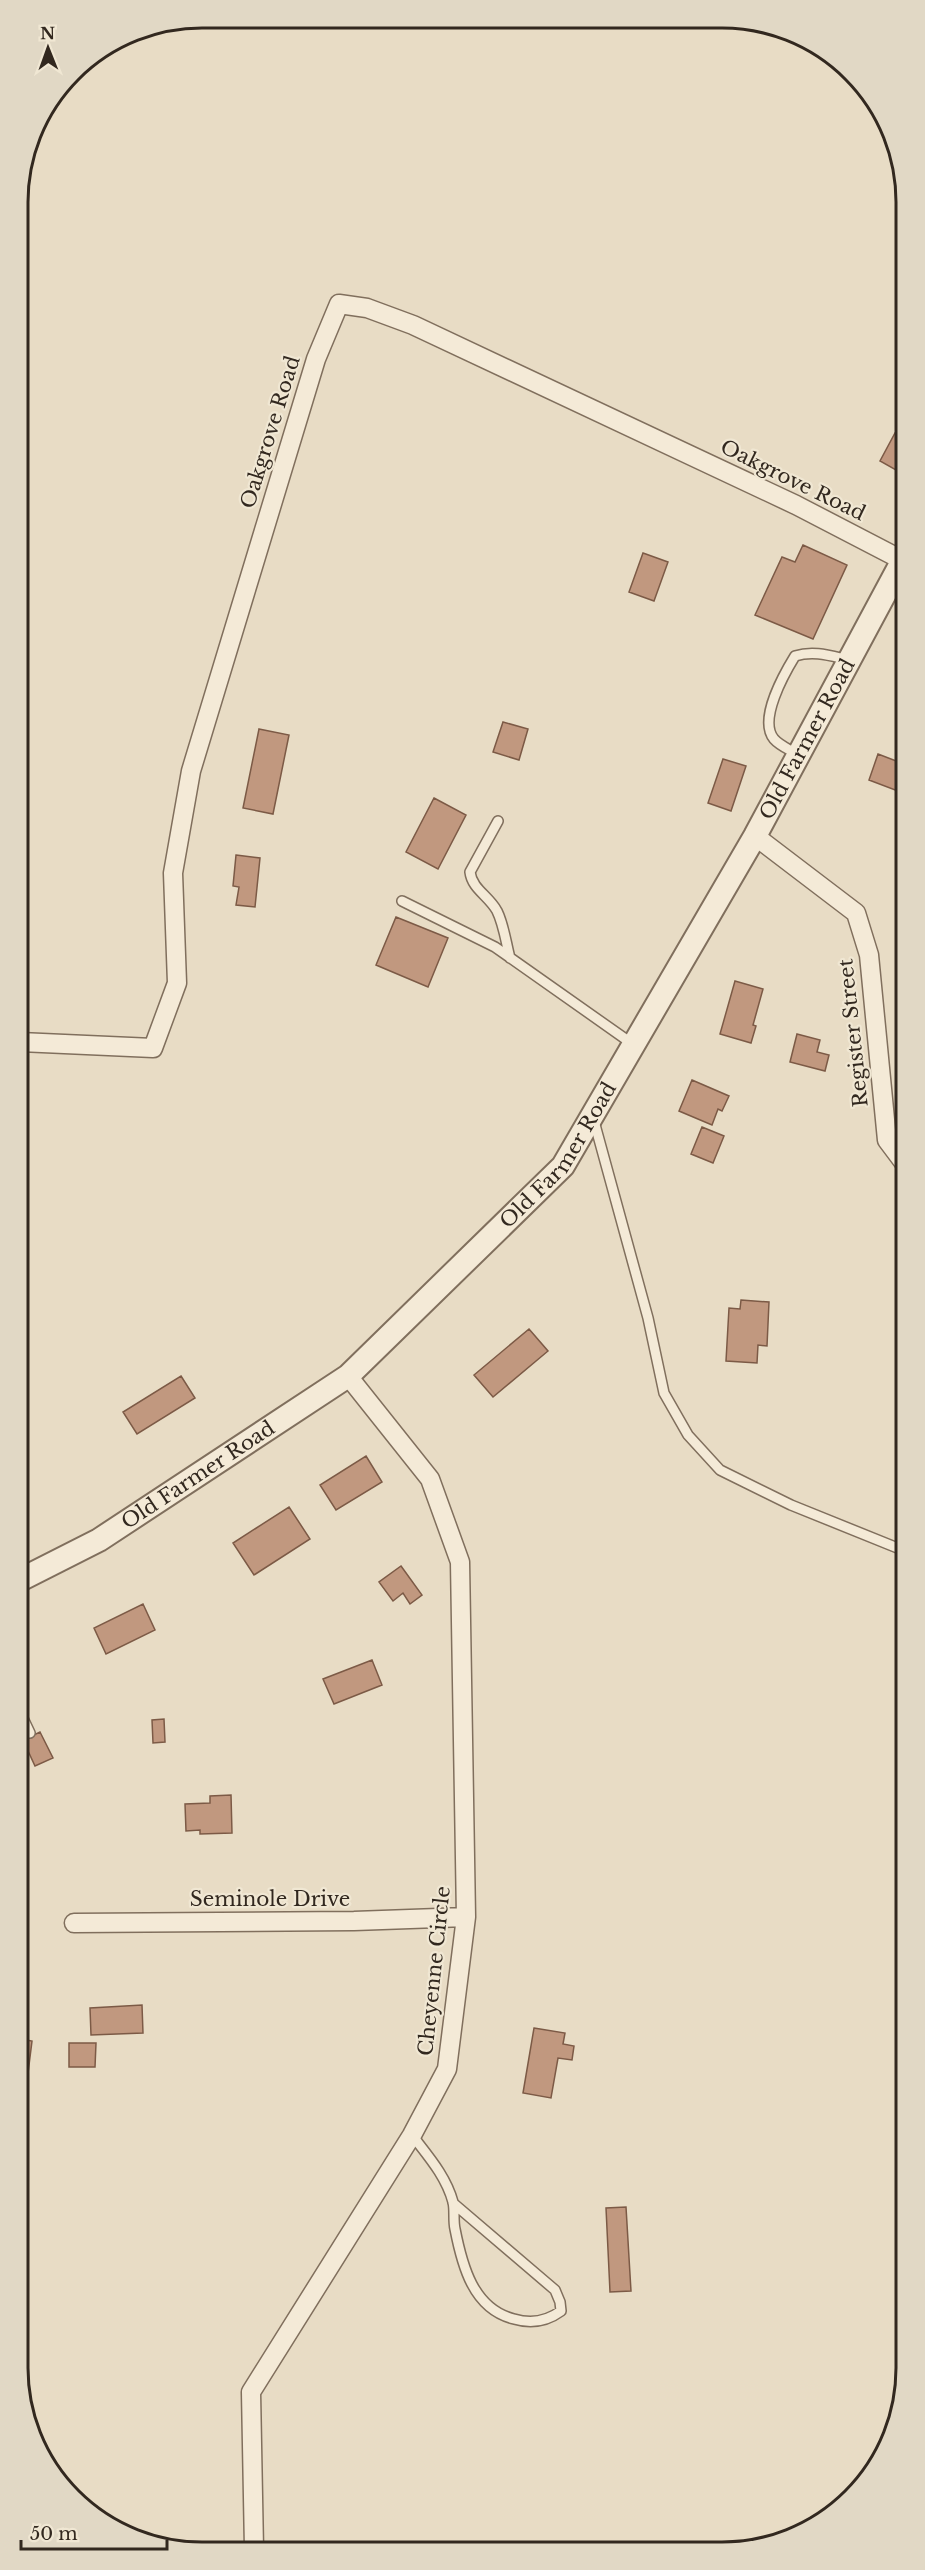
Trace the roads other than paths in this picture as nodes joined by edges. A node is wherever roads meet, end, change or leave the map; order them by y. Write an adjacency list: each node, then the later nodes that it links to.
1 (896, 555): 9 (street, Oakgrove Road)
2 (896, 572): 3 (street, Old Farmer Road)
3 (849, 660): 4 (street, Old Farmer Road); 4 (lane)
4 (798, 755): 6 (street, Old Farmer Road)
5 (498, 821): 8 (lane)
6 (755, 836): 10 (street, Old Farmer Road); 12 (street, Register Street)
7 (402, 901): 8 (lane)
8 (510, 958): 10 (lane)
9 (29, 1042)
10 (634, 1045): 11 (street, Old Farmer Road)
11 (592, 1116): 13 (street, Old Farmer Road); 14 (lane)
12 (896, 1152)
13 (348, 1376): 15 (street, Old Farmer Road); 16 (street, Cheyenne Circle)
14 (896, 1547)
15 (29, 1575)
16 (466, 1917): 17 (street, Seminole Drive); 18 (street, Cheyenne Circle)
17 (74, 1923)
18 (412, 2135): 19 (lane); 20 (street, Cheyenne Circle)
19 (453, 2203): 19 (lane)
20 (254, 2542)

